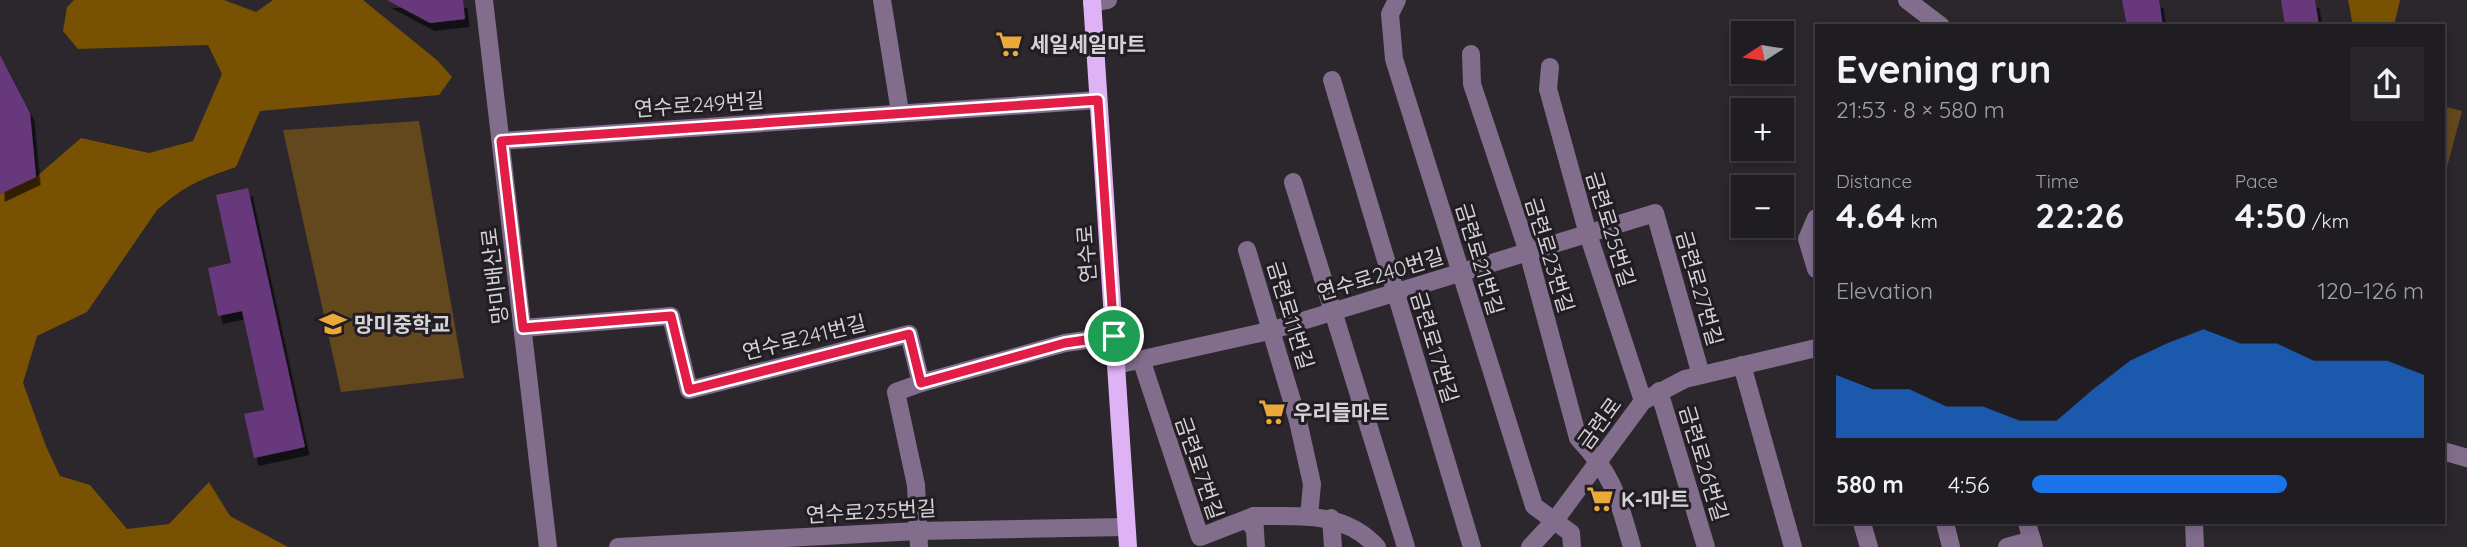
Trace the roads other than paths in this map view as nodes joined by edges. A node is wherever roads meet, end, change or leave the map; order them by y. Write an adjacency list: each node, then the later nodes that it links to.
1 (484, 0): 12 (street, 망미배산로)
2 (882, 0): 11 (street)
3 (1397, 0): 20 (street, 금련로21번길)
4 (1907, 0): 6 (street)
5 (1097, 1): 10 (main road, 연수로)
6 (1938, 24)
7 (1471, 54): 18 (street, 금련로23번길)
8 (1550, 67): 16 (street, 금련로25번길)
9 (1332, 80): 21 (street, 금련로17번길)
10 (1098, 100): 11 (street, 연수로249번길); 25 (main road, 연수로)
11 (900, 112): 12 (street, 연수로249번길)
12 (501, 141): 23 (street, 망미배산로)
13 (1293, 182): 22 (street)
14 (1655, 213): 16 (street, 연수로240번길); 30 (street, 금련로27번길)
15 (1815, 220): 19 (street)
16 (1588, 234): 18 (street, 연수로240번길); 32 (street, 금련로25번길)
17 (1247, 250): 24 (street, 금련로11번길)
18 (1528, 252): 20 (street, 연수로240번길); 35 (street, 금련로23번길)
19 (1815, 267)
20 (1460, 273): 21 (street, 연수로240번길); 39 (street, 금련로21번길)
21 (1395, 293): 22 (street, 연수로240번길); 54 (street, 금련로17번길)
22 (1333, 312): 24 (street, 연수로240번길); 53 (street)
23 (523, 328): 31 (street, 연수로241번길); 46 (street, 망미배산로)
24 (1273, 330): 27 (street, 연수로240번길); 37 (street, 금련로11번길)
25 (1114, 336): 28 (main road, 연수로); 31 (street)
26 (1815, 351): 29 (street)
27 (1141, 359): 28 (street, 연수로240번길); 36 (street, 금련로7번길)
28 (1116, 365): 43 (main road, 연수로)
29 (1742, 365): 30 (street); 59 (street)
30 (1701, 375): 32 (street)
31 (921, 383): 45 (street)
32 (1651, 396): 35 (street, 금련로); 58 (street, 금련로26번길)
33 (2445, 452): 34 (street)
34 (2467, 458)
35 (1600, 461): 39 (street, 금련로); 57 (street, 금련로23번길)
36 (1254, 516): 37 (street); 49 (street); 50 (street)
37 (1309, 517): 38 (street)
38 (1331, 518): 51 (street); 52 (street)
39 (1556, 519): 55 (street, 금련로); 56 (street, 금련로21번길)
40 (1863, 524): 60 (street)
41 (1945, 524): 61 (street)
42 (2194, 524): 63 (street)
43 (1126, 527): 45 (street, 연수로235번길); 48 (main road, 연수로)
44 (2031, 537): 62 (street)
45 (918, 539): 47 (street, 연수로235번길)
46 (548, 547)
47 (618, 547)
48 (1128, 547)
49 (1248, 547)
50 (1255, 547)
51 (1333, 547)
52 (1377, 547)
53 (1406, 547)
54 (1472, 547)
55 (1530, 547)
56 (1572, 547)
57 (1632, 547)
58 (1706, 547)
59 (1793, 547)
60 (1869, 547)
61 (1951, 547)
62 (2007, 547)
63 (2195, 547)

